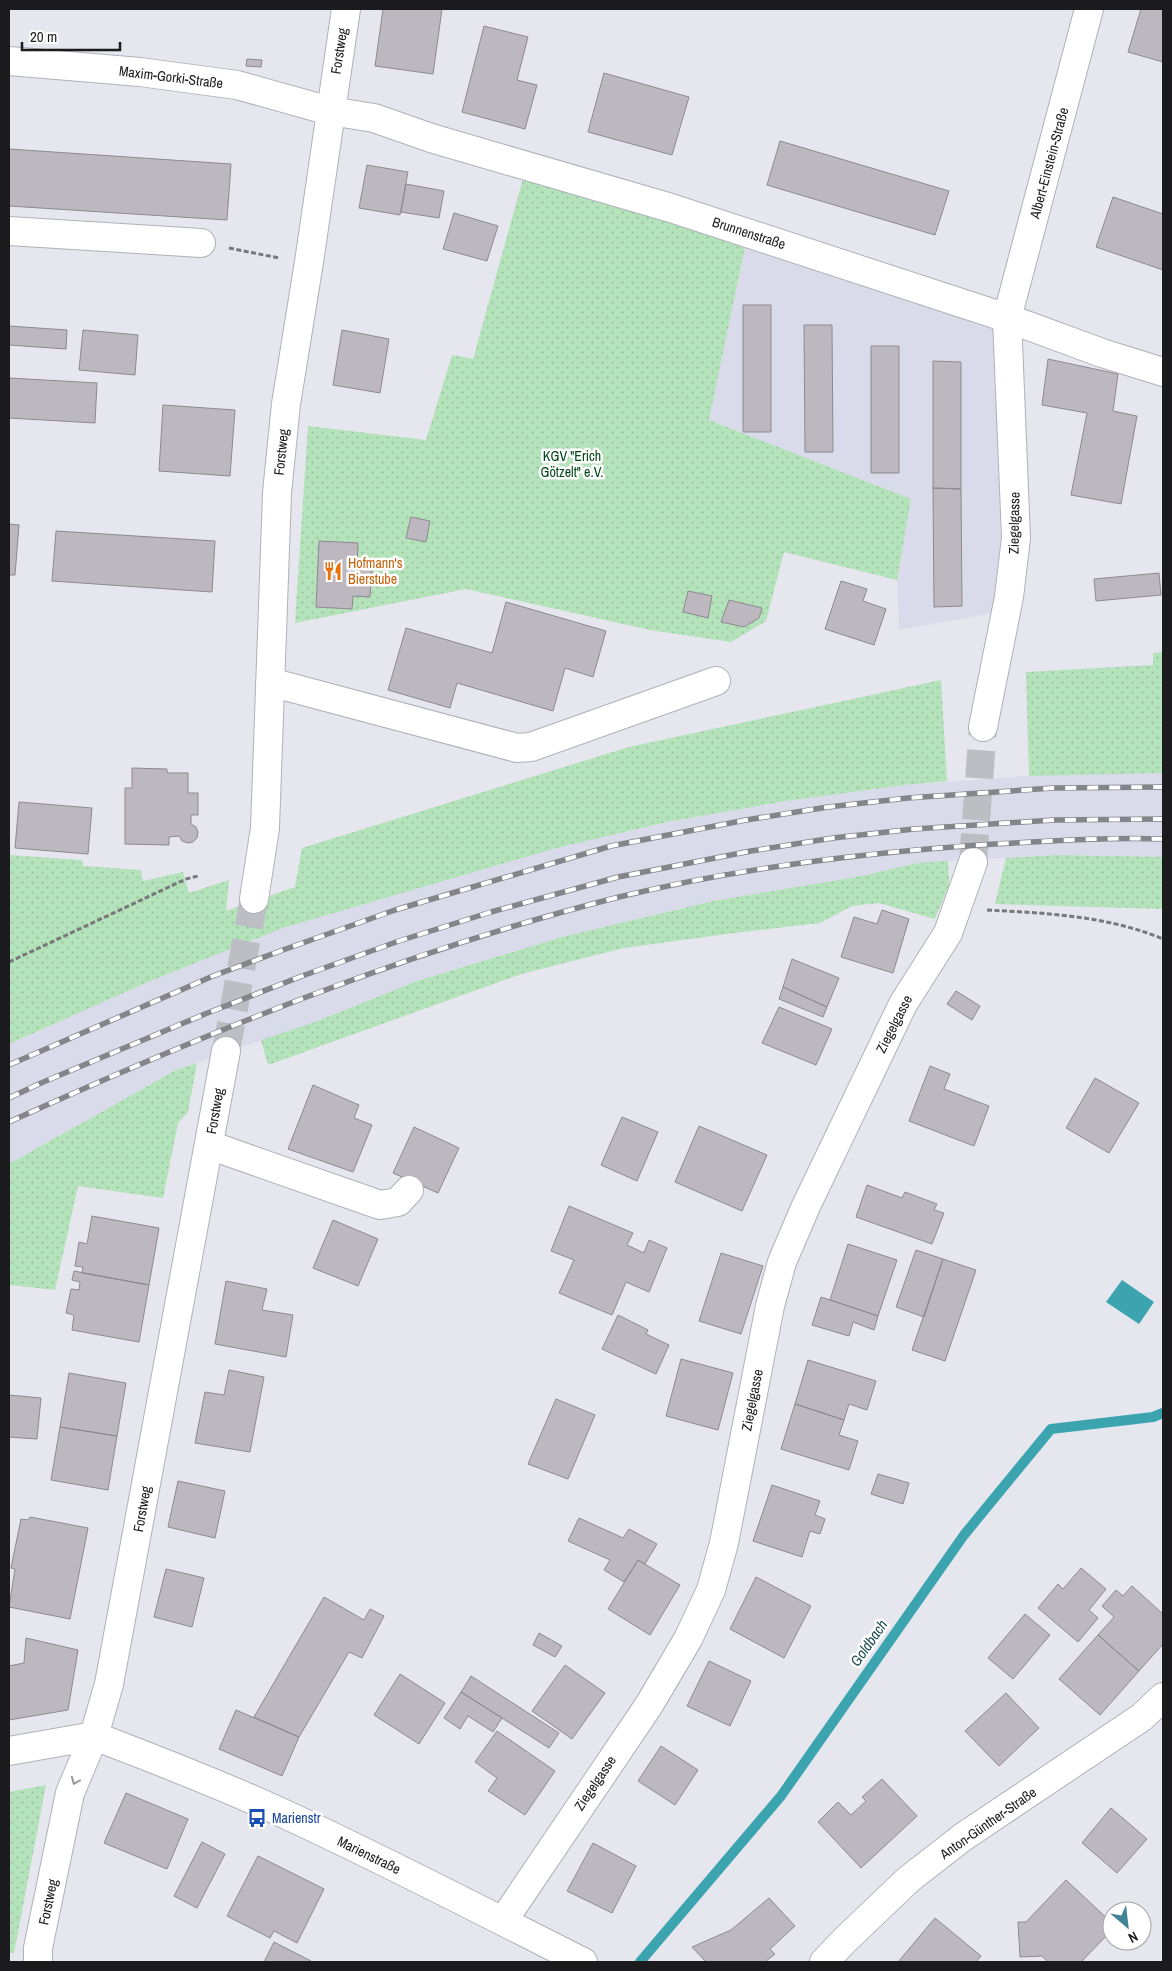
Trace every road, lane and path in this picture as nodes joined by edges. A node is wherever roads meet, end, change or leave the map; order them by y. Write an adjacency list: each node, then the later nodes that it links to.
1 (346, 9): 4 (street, Forstweg)
2 (1089, 9): 8 (street, Albert-Einstein-Straße)
3 (9, 61): 4 (street, Maxim-Gorki-Straße)
4 (330, 111): 7 (street, Forstweg); 8 (street, Brunnenstraße)
5 (9, 231): 6 (street)
6 (201, 243): 7 (path)
7 (309, 262): 10 (street, Forstweg)
8 (1007, 318): 9 (street, Brunnenstraße); 12 (street, Ziegelgasse)
9 (1163, 372)
10 (270, 682): 11 (street); 15 (street, Forstweg)
11 (716, 682)
12 (983, 726)
13 (973, 862): 16 (street, Ziegelgasse)
14 (198, 876): 18 (path)
15 (254, 899)
16 (956, 909): 17 (path); 25 (street, Ziegelgasse)
17 (1163, 939)
18 (9, 962)
19 (226, 1051): 20 (street, Forstweg)
20 (209, 1145): 21 (street); 23 (street, Forstweg)
21 (409, 1190)
22 (1163, 1697): 28 (street, Anton-Günther-Straße)
23 (94, 1736): 24 (street); 25 (street, Marienstraße); 26 (street, Forstweg, one-way to 26)
24 (9, 1752)
25 (503, 1921): 27 (street, Marienstraße)
26 (38, 1962)
27 (583, 1962)
28 (824, 1962)

